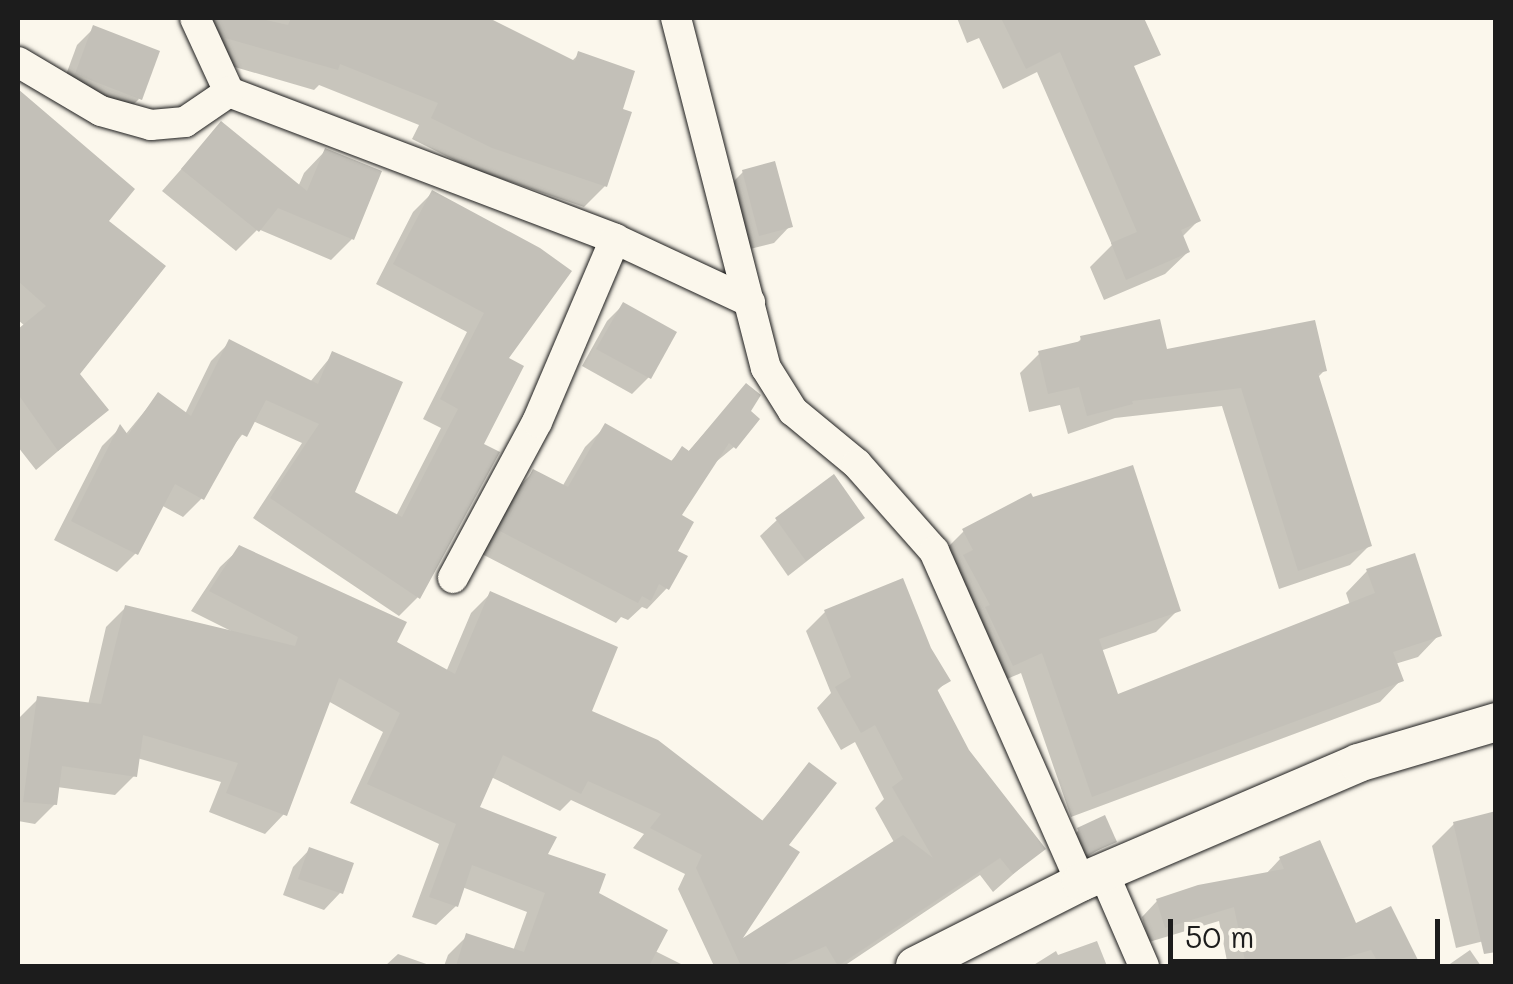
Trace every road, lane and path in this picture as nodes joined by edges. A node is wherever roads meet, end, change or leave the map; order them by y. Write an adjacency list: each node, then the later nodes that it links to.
1 (194, 18): 4 (street)
2 (676, 18): 6 (street)
3 (18, 62): 4 (street)
4 (229, 92): 5 (street)
5 (615, 238): 6 (street); 7 (street)
6 (750, 302): 9 (street)
7 (454, 578)
8 (1496, 722): 9 (street)
9 (1093, 878): 10 (street); 11 (street)
10 (915, 966)
11 (1144, 966)

